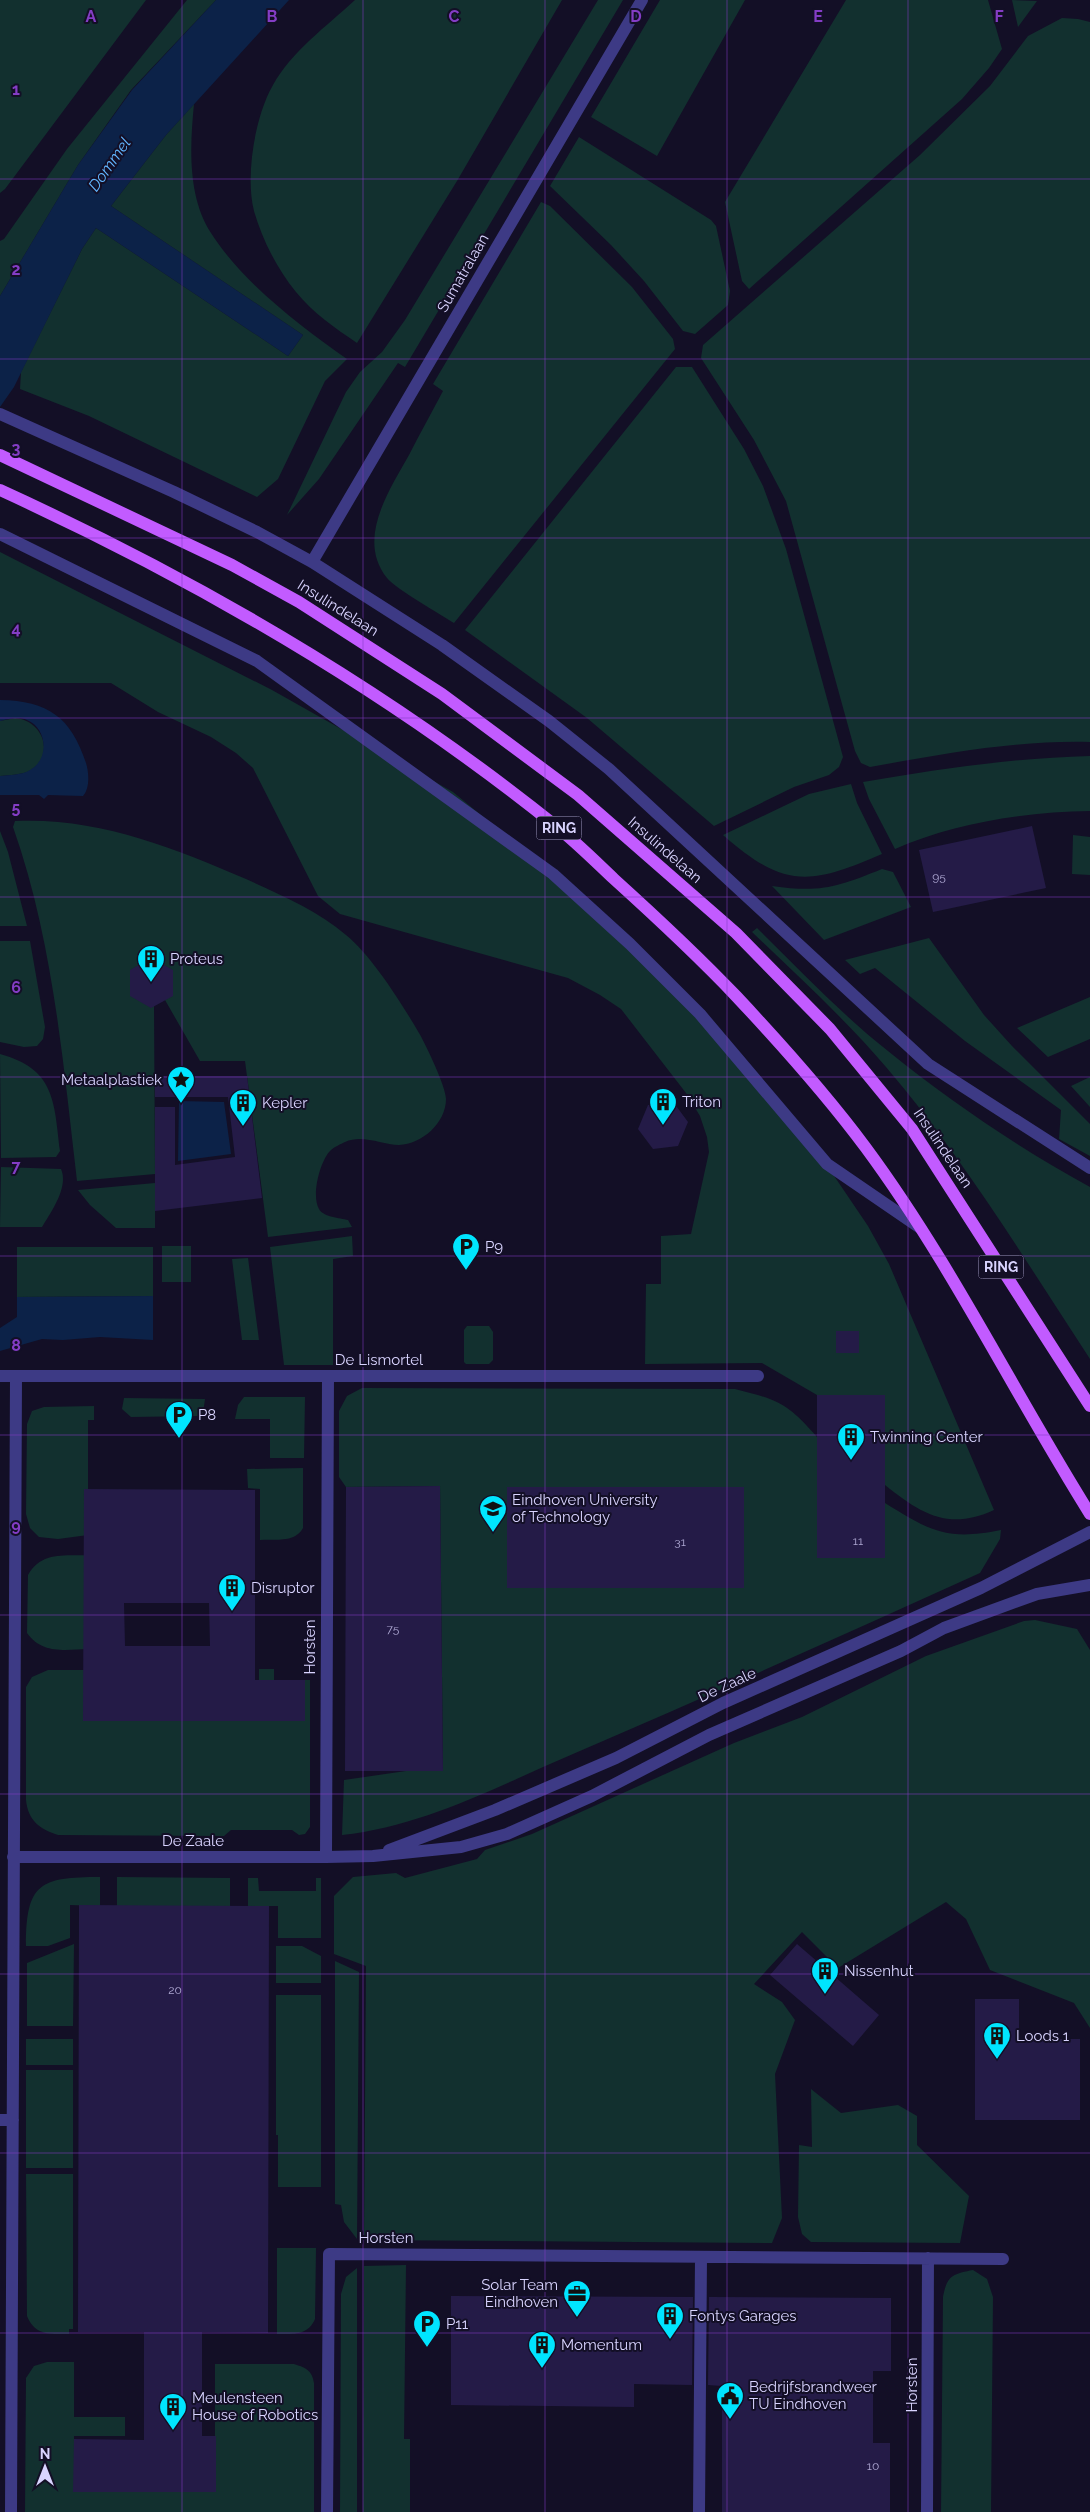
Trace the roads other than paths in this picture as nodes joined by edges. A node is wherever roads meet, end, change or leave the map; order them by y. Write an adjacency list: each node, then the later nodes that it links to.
1 (642, 0): 6 (street, Sumatralaan)
2 (0, 414): 6 (street, Insulindelaan)
3 (0, 455): 13 (main road, Insulindelaan / RING)
4 (0, 490): 8 (main road, RING)
5 (0, 534): 8 (street)
6 (312, 562): 7 (street, Insulindelaan)
7 (1090, 1168)
8 (919, 1227): 14 (main road, RING)
9 (0, 1376): 10 (street, De Lismortel)
10 (16, 1376): 11 (street, De Lismortel); 18 (street)
11 (328, 1376): 12 (street, De Lismortel); 19 (street, Horsten)
12 (758, 1376)
13 (1090, 1406)
14 (1090, 1514)
15 (1090, 1532): 17 (street, De Zaale)
16 (1090, 1585): 17 (street, De Zaale)
17 (372, 1856): 19 (street, De Zaale)
18 (13, 1857): 19 (street, De Zaale); 20 (street)
19 (326, 1857)
20 (6, 2120): 24 (street)
21 (701, 2257): 22 (street, Horsten); 25 (street, Horsten); 26 (street)
22 (928, 2258): 23 (street, Horsten); 27 (street, Horsten)
23 (1003, 2259)
24 (11, 2512)
25 (327, 2512)
26 (699, 2512)
27 (927, 2512)

